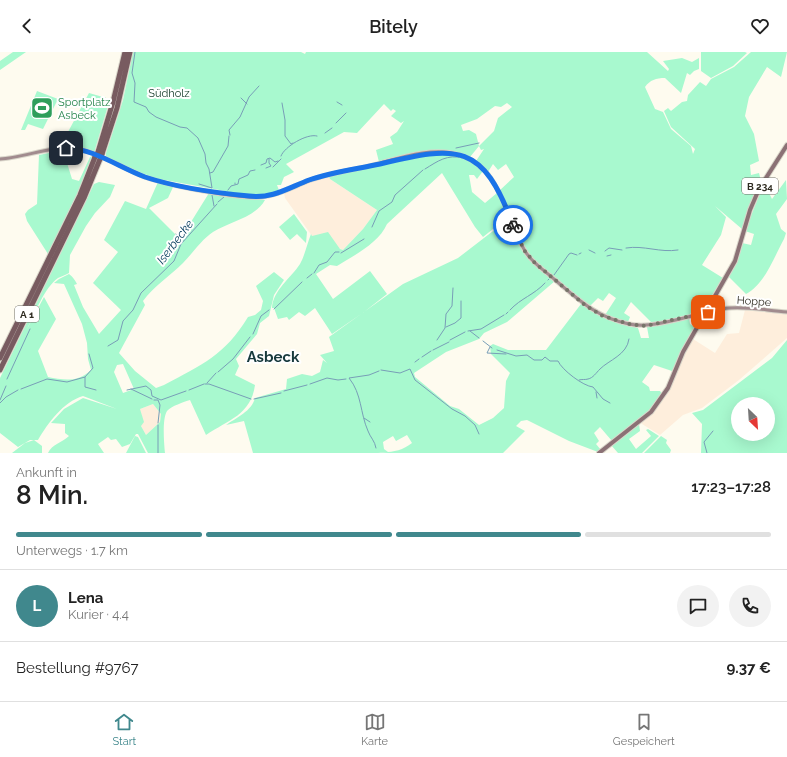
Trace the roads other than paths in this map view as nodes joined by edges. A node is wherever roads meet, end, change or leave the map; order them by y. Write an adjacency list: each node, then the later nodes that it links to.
1 (124, 52): 4 (highway, A 1)
2 (130, 52): 4 (highway, A 1)
3 (787, 145): 7 (main road, B 234)
4 (99, 156): 6 (highway, A 1)
5 (0, 159): 10 (main road, Hoppe)
6 (54, 254): 11 (highway, A 1); 12 (highway, A 1)
7 (710, 305): 8 (main road); 10 (main road, B 234)
8 (714, 311): 9 (main road, Hoppe); 10 (main road, Hoppe)
9 (787, 312)
10 (706, 313): 13 (main road, B 234)
11 (0, 358)
12 (0, 370)
13 (599, 453)

